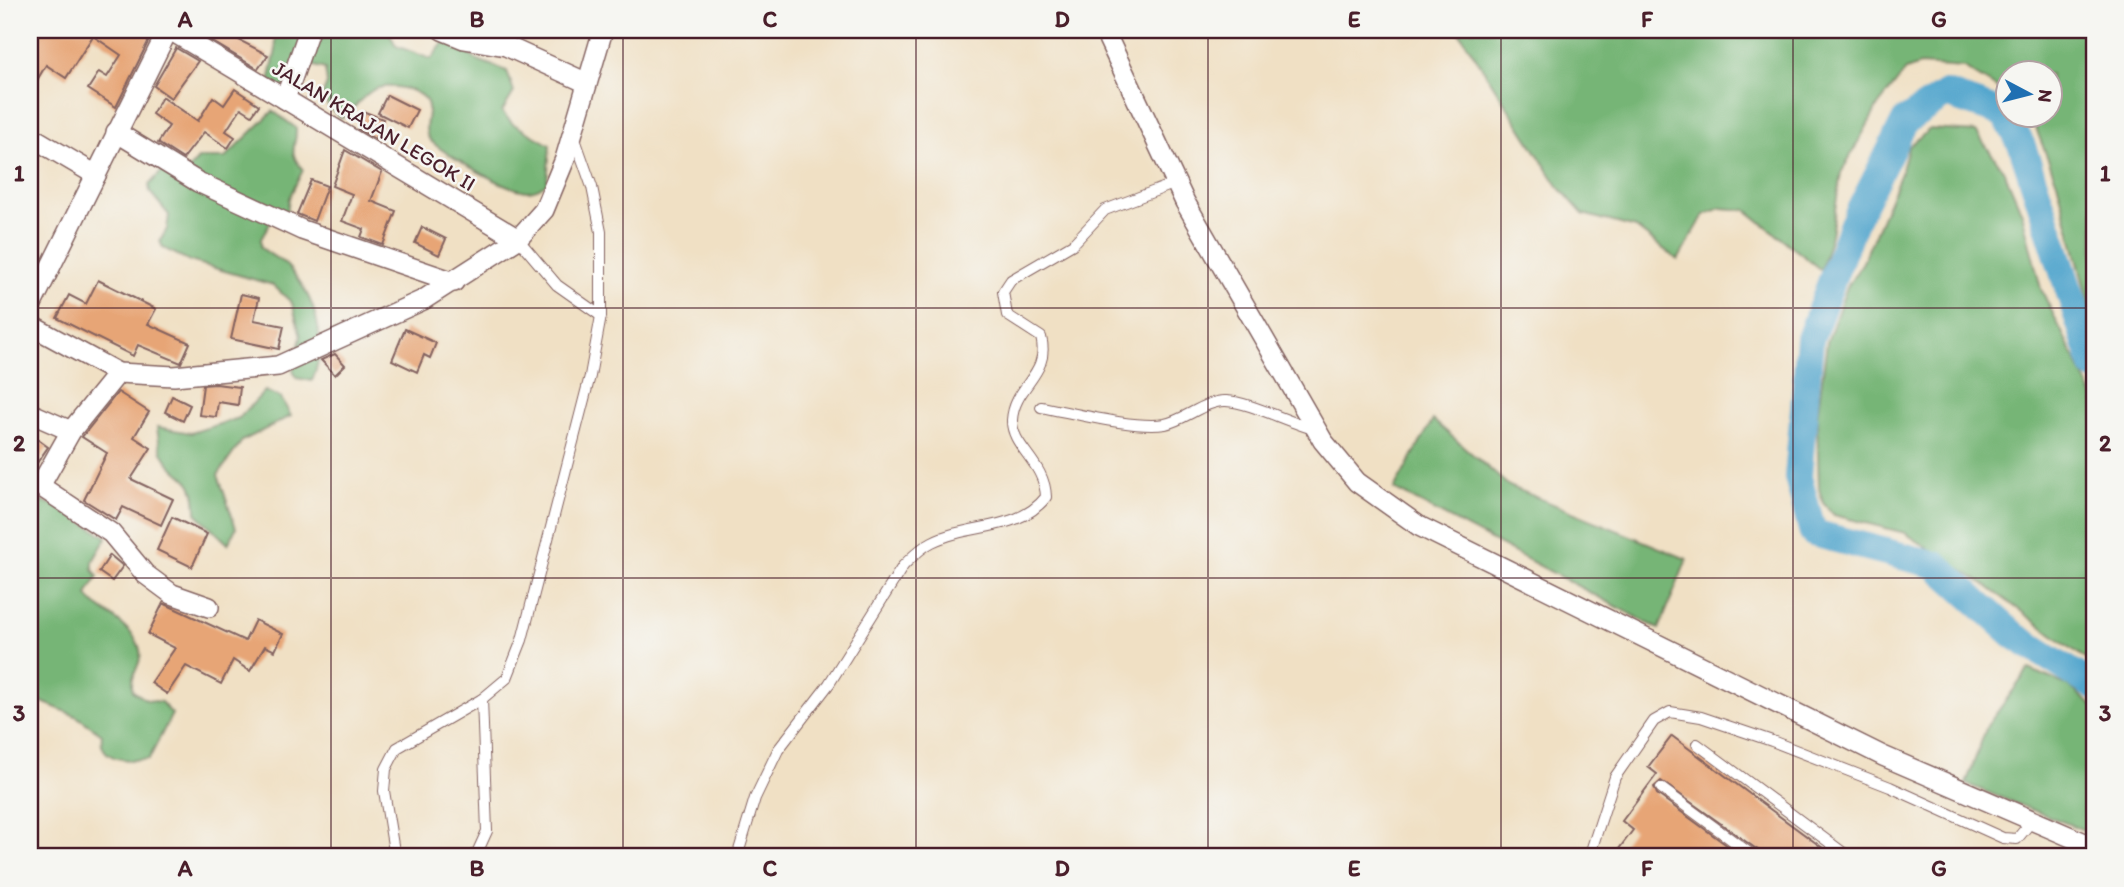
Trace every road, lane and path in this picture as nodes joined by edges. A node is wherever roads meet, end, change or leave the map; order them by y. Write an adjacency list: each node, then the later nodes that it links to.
1 (169, 30): 7 (street, JALAN KRAJAN LEGOK II); 8 (street)
2 (309, 30): 7 (street)
3 (442, 30): 6 (street)
4 (603, 30): 6 (street)
5 (1104, 30): 12 (street)
6 (587, 83): 9 (street)
7 (285, 99): 13 (street, JALAN KRAJAN LEGOK II)
8 (116, 132): 11 (street); 14 (street)
9 (573, 132): 13 (street); 16 (lane)
10 (30, 136): 11 (street)
11 (96, 175): 15 (street)
12 (1176, 183): 21 (street); 32 (lane)
13 (519, 239): 14 (street); 16 (lane)
14 (454, 282): 18 (street)
15 (30, 308)
16 (601, 316): 25 (lane)
17 (30, 325): 18 (street)
18 (118, 373): 22 (street)
19 (1041, 407): 21 (lane)
20 (30, 413): 22 (street)
21 (1318, 430): 28 (street)
22 (71, 431): 23 (street)
23 (35, 486): 24 (street)
24 (209, 607)
25 (482, 699): 30 (lane); 31 (lane)
26 (1697, 744): 35 (lane)
27 (1661, 788): 34 (lane)
28 (2031, 821): 29 (street); 33 (lane)
29 (2094, 847)
30 (396, 857)
31 (470, 857)
32 (737, 857)
33 (1589, 857)
34 (1755, 857)
35 (1849, 857)

